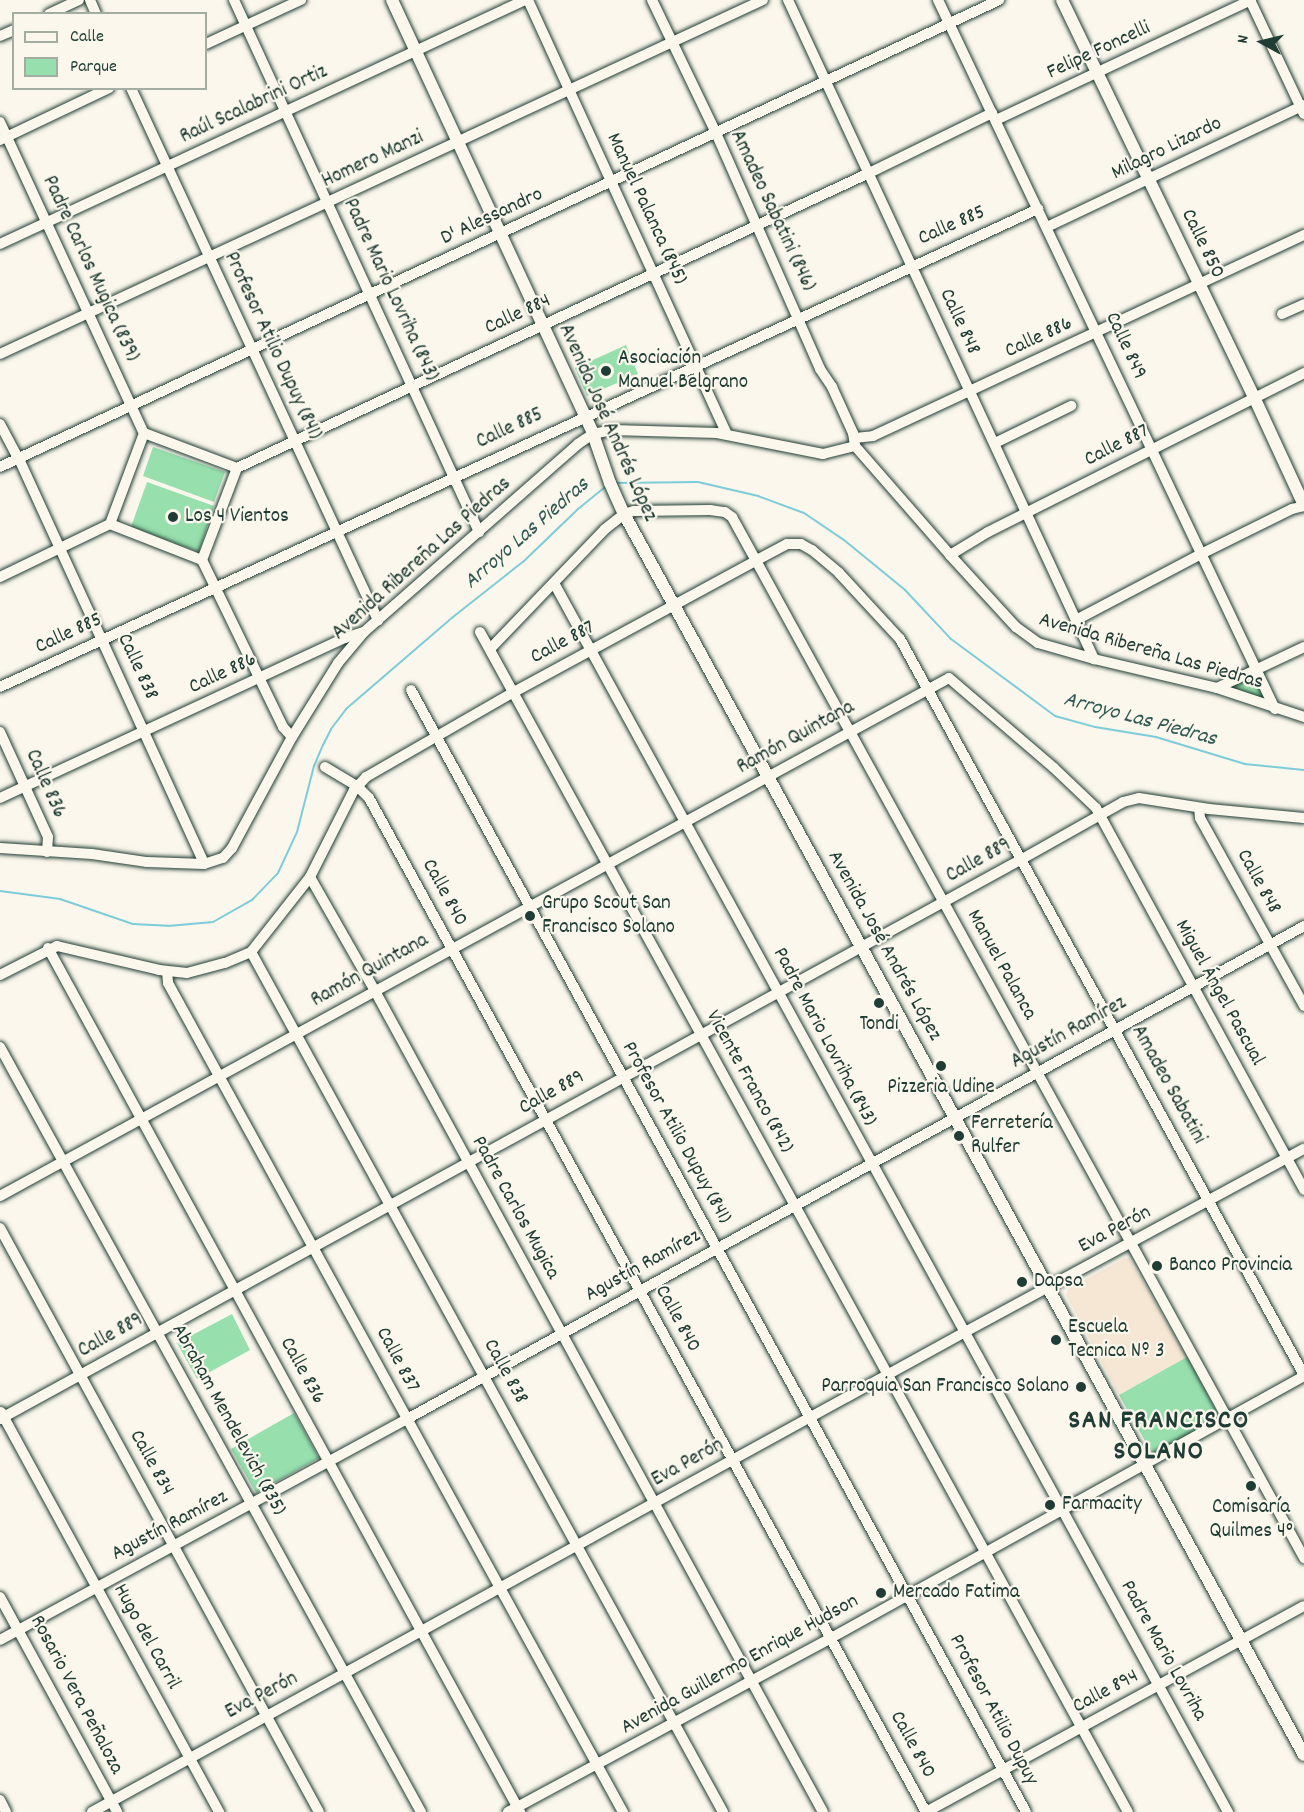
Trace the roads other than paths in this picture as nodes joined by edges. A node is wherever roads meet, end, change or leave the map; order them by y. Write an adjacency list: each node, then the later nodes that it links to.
1 (79, 0): 13 (street)
2 (234, 0): 15 (street, Padre Mario Lovriha (843))
3 (301, 0): 15 (street)
4 (392, 0): 18 (main road, Avenida José Andrés López)
5 (527, 0): 18 (street, Raúl Scalabrini Ortiz); 23 (street, Manuel Palanca (845))
6 (652, 0): 16 (street, Amadeo Sabatini (846))
7 (763, 0): 16 (street, Homero Manzi)
8 (788, 0): 20 (street, Calle 848)
9 (938, 0): 14 (street, Calle 849)
10 (999, 0): 14 (street, D' Alessandro)
11 (1062, 0): 19 (main road, Calle 850)
12 (1250, 0): 19 (street, Felipe Foncelli); 24 (street)
13 (53, 12)
14 (950, 24): 20 (street, D' Alessandro); 26 (street, Calle 849)
15 (245, 26): 17 (street); 25 (street, Padre Mario Lovriha (843))
16 (671, 42): 23 (street, Homero Manzi); 28 (street, Amadeo Sabatini (846))
17 (207, 44)
18 (416, 52): 25 (street, Raúl Scalabrini Ortiz); 30 (main road, Avenida José Andrés López)
19 (1098, 74): 26 (street, Felipe Foncelli); 33 (main road, Calle 850)
20 (826, 82): 28 (street, D' Alessandro); 32 (street, Calle 848)
21 (105, 90): 29 (street)
22 (133, 90): 31 (street, Profesor Atilio Dupuy (841))
23 (571, 90): 30 (street, Homero Manzi); 34 (street, Manuel Palanca (845))
24 (1303, 108): 33 (street, Milagro Lizardo)
25 (286, 111): 31 (street, Raúl Scalabrini Ortiz); 35 (street, Padre Mario Lovriha (843))
26 (994, 116): 32 (street, Calle 884); 36 (street, Calle 849)
27 (0, 122): 29 (street, Padre Carlos Mugica (839))
28 (716, 133): 34 (street, D' Alessandro); 38 (street, Amadeo Sabatini (846))
29 (4, 138): 37 (street, Padre Carlos Mugica (839))
30 (459, 142): 35 (street, Homero Manzi); 40 (main road, Avenida José Andrés López)
31 (166, 167): 37 (street, Raúl Scalabrini Ortiz); 43 (street, Profesor Atilio Dupuy (841))
32 (869, 173): 38 (street, Calle 884); 44 (street, Calle 848)
33 (1150, 180): 39 (street, Milagro Lizardo); 46 (main road, Calle 850)
34 (612, 183): 40 (street, D' Alessandro); 45 (street, Manuel Palanca (845))
35 (329, 203): 43 (street, Homero Manzi); 47 (street, Padre Mario Lovriha (843))
36 (1038, 209): 39 (street, Calle 849); 44 (street, Calle 885)
37 (47, 222): 42 (street, Raúl Scalabrini Ortiz); 49 (street, Padre Carlos Mugica (839))
38 (756, 225): 45 (street, Calle 884); 51 (street, Amadeo Sabatini (846))
39 (1047, 227): 53 (street, Calle 849)
40 (501, 235): 47 (street, D' Alessandro); 52 (main road, Avenida José Andrés López)
41 (1304, 235): 46 (street, Calle 886)
42 (0, 244)
43 (210, 258): 49 (street, Homero Manzi); 54 (street, Profesor Atilio Dupuy (841))
44 (911, 266): 51 (street, Calle 885); 59 (street, Calle 848)
45 (654, 273): 52 (street, Calle 884); 56 (street, Manuel Palanca (845))
46 (1200, 284): 53 (street, Calle 886); 60 (main road, Calle 850)
47 (370, 295): 54 (street, D' Alessandro); 58 (street, Padre Mario Lovriha (843))
48 (1304, 304): 50 (street)
49 (89, 312): 55 (street, Homero Manzi); 62 (street, Padre Carlos Mugica (839))
50 (1282, 314)
51 (800, 317): 56 (street, Calle 885); 69 (street, Amadeo Sabatini (846))
52 (542, 326): 58 (street, Calle 884); 63 (main road, Avenida José Andrés López)
53 (1096, 333): 59 (street, Calle 886); 71 (street, Calle 849)
54 (251, 350): 62 (street, D' Alessandro); 68 (street, Profesor Atilio Dupuy (841))
55 (0, 354)
56 (696, 364): 63 (street, Calle 885); 66 (street, Manuel Palanca (845))
57 (1304, 373): 60 (street, Calle 887)
58 (413, 386): 68 (street, Calle 884); 75 (street, Padre Mario Lovriha (843))
59 (970, 392): 69 (street, Calle 886); 70 (street, Calle 848)
60 (1254, 397): 71 (street, Calle 887); 76 (main road, Calle 850)
61 (1071, 406): 70 (street)
62 (133, 407): 65 (street, Padre Carlos Mugica (839)); 72 (street, D' Alessandro)
63 (584, 416): 67 (main road, Avenida José Andrés López); 75 (street, Calle 885)
64 (0, 424): 72 (street, Calle 838)
65 (144, 434): 74 (street); 79 (street)
66 (727, 434): 67 (street); 69 (street)
67 (595, 439): 77 (main road, Avenida José Andrés López); 81 (street, Avenida Ribereña Las Piedras)
68 (295, 440): 74 (street, Calle 884); 80 (street, Profesor Atilio Dupuy (841))
69 (855, 442): 84 (street, Avenida Ribereña Las Piedras)
70 (995, 443): 78 (street, Calle 848)
71 (1153, 450): 78 (street, Calle 887); 83 (street, Calle 849)
72 (19, 459): 73 (street, D' Alessandro); 82 (street, Calle 838)
73 (0, 467)
74 (237, 468): 85 (street)
75 (455, 476): 80 (street, Calle 885); 81 (street, Padre Mario Lovriha (843))
76 (1304, 506): 83 (street)
77 (624, 514): 86 (street, Manuel Palanca); 88 (street); 90 (main road, Avenida José Andrés López)
78 (1027, 514): 84 (street, Calle 887); 92 (street, Calle 848)
79 (110, 524): 82 (street); 85 (street)
80 (336, 532): 89 (street, Calle 885); 91 (street, Profesor Atilio Dupuy (841))
81 (479, 532): 91 (street, Avenida Ribereña Las Piedras)
82 (60, 549): 87 (street); 95 (street, Calle 838)
83 (1202, 554): 92 (street); 100 (street, Calle 849)
84 (950, 555): 99 (street, Avenida Ribereña Las Piedras)
85 (202, 560): 89 (street)
86 (757, 560): 90 (street, Calle 887); 104 (street, Calle 887); 109 (street, Manuel Palanca)
87 (0, 577)
88 (554, 584): 97 (street); 98 (street, Padre Mario Lovriha (843))
89 (218, 589): 95 (street, Calle 885); 101 (street)
90 (675, 605): 98 (street, Calle 887); 115 (main road, Avenida José Andrés López)
91 (378, 620): 94 (street, Avenida Ribereña Las Piedras)
92 (1076, 620): 99 (street, Calle 848)
93 (480, 632): 97 (street, Vicente Franco (842))
94 (364, 633): 101 (street, Calle 886); 113 (street, Avenida Ribereña Las Piedras)
95 (102, 639): 102 (street, Calle 885); 110 (street, Calle 838)
96 (1304, 647): 100 (street)
97 (490, 648): 106 (street, Vicente Franco (842))
98 (591, 650): 106 (street, Calle 887); 122 (street, Padre Mario Lovriha (843))
99 (1094, 660): 103 (street, Avenida Ribereña Las Piedras)
100 (1256, 670): 103 (street); 107 (street, Calle 849)
101 (259, 679): 110 (street, Calle 886); 113 (street)
102 (0, 687)
103 (1217, 688): 107 (street, Avenida Ribereña Las Piedras)
104 (927, 689): 109 (street, Ramón Quintana); 120 (street, Ramón Quintana); 125 (street, Amadeo Sabatini)
105 (411, 690): 112 (street, Profesor Atilio Dupuy (841))
106 (514, 692): 112 (street, Calle 887); 127 (street, Vicente Franco (842))
107 (1275, 709): 108 (street, Avenida Ribereña Las Piedras)
108 (1304, 717)
109 (851, 730): 115 (street, Ramón Quintana); 129 (street, Manuel Palanca)
110 (145, 731): 116 (street, Calle 886); 126 (street, Calle 838)
111 (0, 732): 116 (street, Calle 836)
112 (437, 736): 117 (street, Calle 887); 130 (street, Profesor Atilio Dupuy (841))
113 (292, 737): 126 (street, Avenida Ribereña Las Piedras)
114 (325, 767): 117 (street, Calle 840)
115 (768, 775): 122 (street, Ramón Quintana); 133 (main road, Avenida José Andrés López)
116 (25, 786): 118 (street, Calle 886); 124 (street, Calle 836)
117 (357, 786): 128 (street); 135 (street, Calle 840)
118 (0, 798)
119 (1199, 808): 120 (street, Calle 889); 121 (street); 132 (street, Calle 848)
120 (1100, 815): 125 (street, Calle 889); 139 (street, Miguel Ángel Pascual)
121 (1304, 818)
122 (684, 823): 127 (street, Ramón Quintana); 141 (street, Padre Mario Lovriha (843))
123 (0, 848): 124 (street, Avenida Ribereña Las Piedras)
124 (47, 852): 126 (street, Avenida Ribereña Las Piedras)
125 (1022, 859): 129 (street, Calle 889); 143 (street, Amadeo Sabatini)
126 (204, 864)
127 (608, 864): 130 (street, Ramón Quintana); 145 (street, Vicente Franco (842))
128 (310, 877): 136 (street); 140 (street, Padre Carlos Mugica)
129 (945, 902): 133 (street, Calle 889); 147 (street, Manuel Palanca)
130 (530, 906): 135 (street, Ramón Quintana); 149 (street, Profesor Atilio Dupuy (841))
131 (1304, 926): 132 (street, Agustín Ramírez)
132 (1271, 945): 139 (street, Agustín Ramírez); 142 (street, Calle 848)
133 (861, 946): 141 (street, Calle 889); 150 (main road, Avenida José Andrés López)
134 (48, 948): 137 (street); 138 (street); 151 (street, Calle 836)
135 (452, 948): 140 (street, Ramón Quintana); 152 (street, Calle 840)
136 (251, 952): 137 (street); 144 (street, Calle 838)
137 (167, 971): 148 (street, Calle 837)
138 (0, 975)
139 (1192, 987): 143 (street, Agustín Ramírez); 154 (street, Miguel Ángel Pascual)
140 (375, 991): 144 (street, Ramón Quintana); 156 (street, Padre Carlos Mugica)
141 (779, 992): 145 (street, Calle 889); 157 (street, Padre Mario Lovriha (843))
142 (1304, 1006)
143 (1115, 1030): 147 (street, Agustín Ramírez); 160 (street, Amadeo Sabatini)
144 (297, 1034): 148 (street, Ramón Quintana); 161 (street, Calle 838)
145 (700, 1035): 149 (street, Calle 889); 162 (street, Vicente Franco (842))
146 (0, 1047): 155 (street, Abraham Mendelevich (835))
147 (1038, 1072): 150 (street, Agustín Ramírez); 164 (street, Manuel Palanca)
148 (220, 1077): 151 (street, Ramón Quintana); 165 (street, Calle 837)
149 (623, 1077): 152 (street, Calle 889); 166 (street, Profesor Atilio Dupuy (841))
150 (955, 1118): 157 (street, Agustín Ramírez); 167 (main road, Avenida José Andrés López)
151 (141, 1119): 155 (street, Ramón Quintana); 168 (street, Calle 836)
152 (546, 1119): 156 (street, Calle 889); 169 (street, Calle 840)
153 (1304, 1149): 154 (street, Eva Perón)
154 (1287, 1159): 158 (street, Miguel Ángel Pascual); 160 (street, Eva Perón)
155 (63, 1162): 159 (street, Ramón Quintana); 171 (street, Abraham Mendelevich (835))
156 (468, 1162): 161 (street, Calle 889); 172 (street, Padre Carlos Mugica)
157 (870, 1163): 162 (street, Agustín Ramírez); 170 (street, Padre Mario Lovriha (843))
158 (1304, 1190)
159 (0, 1196)
160 (1209, 1201): 164 (street, Eva Perón); 174 (street, Amadeo Sabatini)
161 (390, 1205): 165 (street, Calle 889); 175 (street, Calle 838)
162 (795, 1205): 166 (street, Agustín Ramírez); 176 (street, Vicente Franco (842))
163 (0, 1228): 173 (street, Calle 834)
164 (1132, 1243): 167 (street, Eva Perón); 180 (street, Manuel Palanca)
165 (314, 1247): 168 (street, Calle 889); 179 (street, Calle 837)
166 (717, 1247): 169 (street, Agustín Ramírez); 178 (street, Profesor Atilio Dupuy (841))
167 (1049, 1287): 170 (street, Eva Perón); 183 (main road, Avenida José Andrés López)
168 (235, 1290): 171 (street, Calle 889); 181 (street, Calle 836)
169 (639, 1290): 172 (street, Agustín Ramírez); 182 (street, Calle 840)
170 (965, 1332): 176 (street, Eva Perón); 186 (street, Padre Mario Lovriha (843))
171 (158, 1333): 173 (street, Calle 889); 184 (street, Abraham Mendelevich (835))
172 (562, 1334): 175 (street, Agustín Ramírez); 185 (street, Padre Carlos Mugica)
173 (81, 1375): 177 (street, Calle 889); 187 (street, Calle 834)
174 (1304, 1375): 180 (street, Avenida Guillermo Enrique Hudson)
175 (484, 1376): 179 (street, Agustín Ramírez); 188 (street, Calle 838)
176 (888, 1376): 178 (street, Eva Perón); 189 (street, Vicente Franco (842))
177 (1, 1416): 191 (street, Hugo del Carril)
178 (810, 1418): 182 (street, Eva Perón); 193 (street, Profesor Atilio Dupuy (841))
179 (407, 1419): 181 (street, Agustín Ramírez); 192 (street, Calle 837)
180 (1228, 1420): 183 (street, Avenida Guillermo Enrique Hudson); 190 (street, Manuel Palanca)
181 (328, 1460): 184 (street, Agustín Ramírez); 197 (street, Calle 836)
182 (734, 1460): 185 (street, Eva Perón); 198 (street, Calle 840)
183 (1145, 1464): 186 (street, Avenida Guillermo Enrique Hudson); 200 (main road, Avenida José Andrés López)
184 (252, 1503): 187 (street, Agustín Ramírez); 201 (street, Abraham Mendelevich (835))
185 (655, 1505): 188 (street, Eva Perón); 202 (street, Padre Carlos Mugica)
186 (1062, 1509): 189 (street, Avenida Guillermo Enrique Hudson); 203 (street, Padre Mario Lovriha)
187 (174, 1545): 191 (street, Agustín Ramírez); 204 (street, Calle 834)
188 (578, 1547): 192 (street, Eva Perón); 205 (street, Calle 838)
189 (984, 1552): 193 (street, Avenida Guillermo Enrique Hudson); 206 (street, Vicente Franco (842))
190 (1304, 1558)
191 (97, 1587): 196 (street, Agustín Ramírez); 208 (street, Hugo del Carril)
192 (501, 1589): 197 (street, Eva Perón); 209 (street, Calle 837)
193 (908, 1594): 198 (street, Avenida Guillermo Enrique Hudson); 210 (street, Profesor Atilio Dupuy)
194 (0, 1597): 196 (street, Rosario Vera Peñaloza)
195 (1304, 1606): 200 (street, Calle 894)
196 (18, 1630): 199 (street, Agustín Ramírez); 212 (street, Rosario Vera Peñaloza)
197 (422, 1632): 201 (street, Eva Perón); 213 (street, Calle 836)
198 (831, 1638): 202 (street, Avenida Guillermo Enrique Hudson); 222 (street, Calle 840)
199 (0, 1640)
200 (1241, 1640): 203 (street, Calle 894); 207 (main road, Avenida José Andrés López)
201 (345, 1674): 204 (street, Eva Perón); 218 (street, Abraham Mendelevich (835))
202 (752, 1680): 205 (street, Avenida Guillermo Enrique Hudson); 221 (street, Padre Carlos Mugica)
203 (1160, 1685): 206 (street, Calle 894); 225 (street, Padre Mario Lovriha)
204 (266, 1716): 208 (street, Eva Perón); 217 (street, Calle 834)
205 (674, 1722): 209 (street, Avenida Guillermo Enrique Hudson); 220 (street, Calle 838)
206 (1081, 1727): 210 (street, Calle 894); 224 (street, Vicente Franco (842))
207 (1304, 1755)
208 (190, 1758): 212 (street, Eva Perón); 216 (street, Hugo del Carril)
209 (598, 1765): 213 (street, Avenida Guillermo Enrique Hudson); 219 (street, Calle 837)
210 (1003, 1770): 222 (street, Calle 894); 223 (street, Profesor Atilio Dupuy)
211 (0, 1800): 214 (street)
212 (114, 1807): 215 (street, Eva Perón)
213 (515, 1810)
214 (6, 1812)
215 (92, 1812)
216 (219, 1812)
217 (319, 1812)
218 (421, 1812)
219 (623, 1812)
220 (723, 1812)
221 (823, 1812)
222 (926, 1812)
223 (1026, 1812)
224 (1128, 1812)
225 (1228, 1812)

